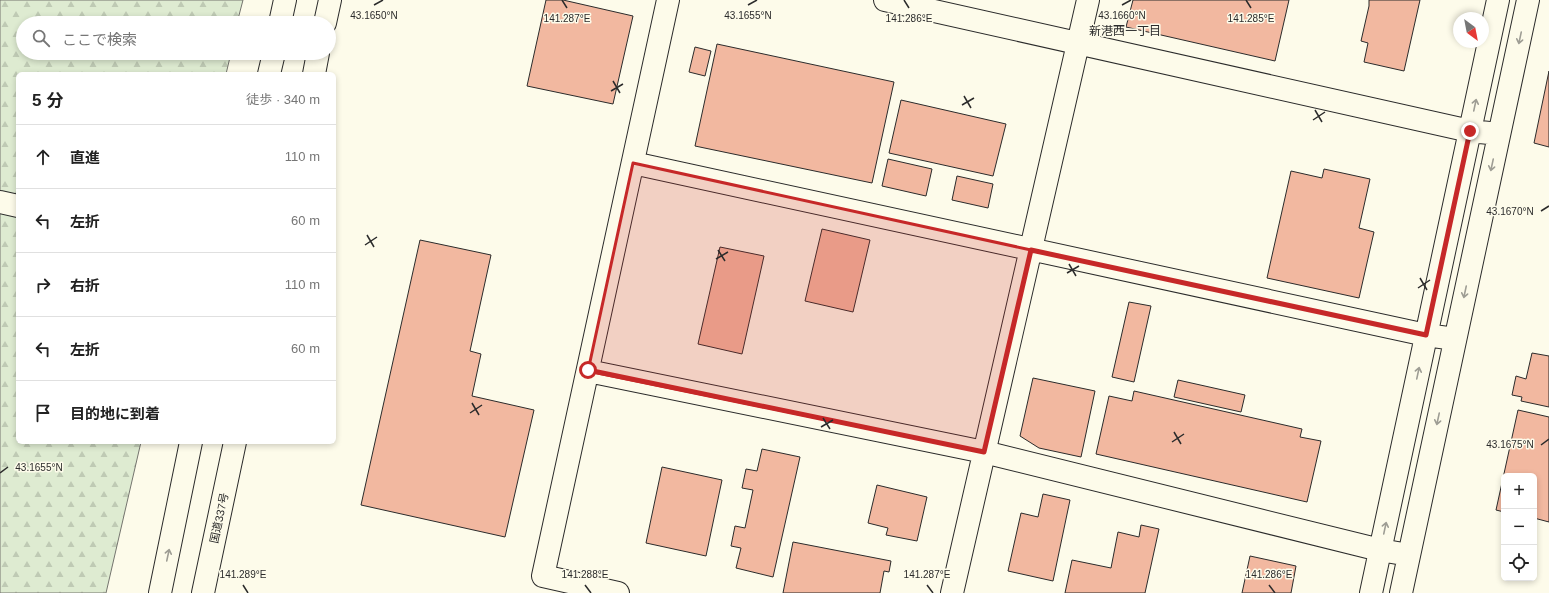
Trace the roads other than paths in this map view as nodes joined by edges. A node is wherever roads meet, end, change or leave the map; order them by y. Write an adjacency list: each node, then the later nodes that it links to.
1 (285, 0): 8 (main road)
2 (330, 0): 9 (main road)
3 (668, 0): 17 (main road)
4 (885, 0): 10 (main road)
5 (1088, 0): 10 (main road)
6 (1498, 0): 15 (main road, one-way to 6)
7 (1528, 0): 16 (main road, one-way to 16)
8 (282, 16)
9 (327, 16)
10 (1079, 42): 15 (main road); 20 (main road)
11 (272, 60): 13 (main road)
12 (317, 60): 14 (main road)
13 (269, 72)
14 (314, 72)
15 (1470, 131): 16 (main road); 21 (main road)
16 (1499, 134): 22 (main road, one-way to 22)
17 (633, 163): 20 (main road); 23 (main road)
18 (0, 202): 19 (main road)
19 (16, 206)
20 (1031, 250): 21 (main road); 26 (main road)
21 (1426, 335): 22 (main road); 27 (main road, one-way to 21)
22 (1455, 339): 28 (main road, one-way to 28)
23 (588, 370): 26 (main road); 31 (main road)
24 (191, 444): 29 (main road, one-way to 24)
25 (234, 444): 30 (main road, 国道337号)
26 (984, 452): 27 (main road); 32 (main road)
27 (1380, 550): 28 (main road); 33 (main road)
28 (1409, 555): 34 (main road)
29 (160, 593)
30 (203, 593)
31 (618, 593)
32 (952, 593)
33 (1371, 593)
34 (1401, 593)

